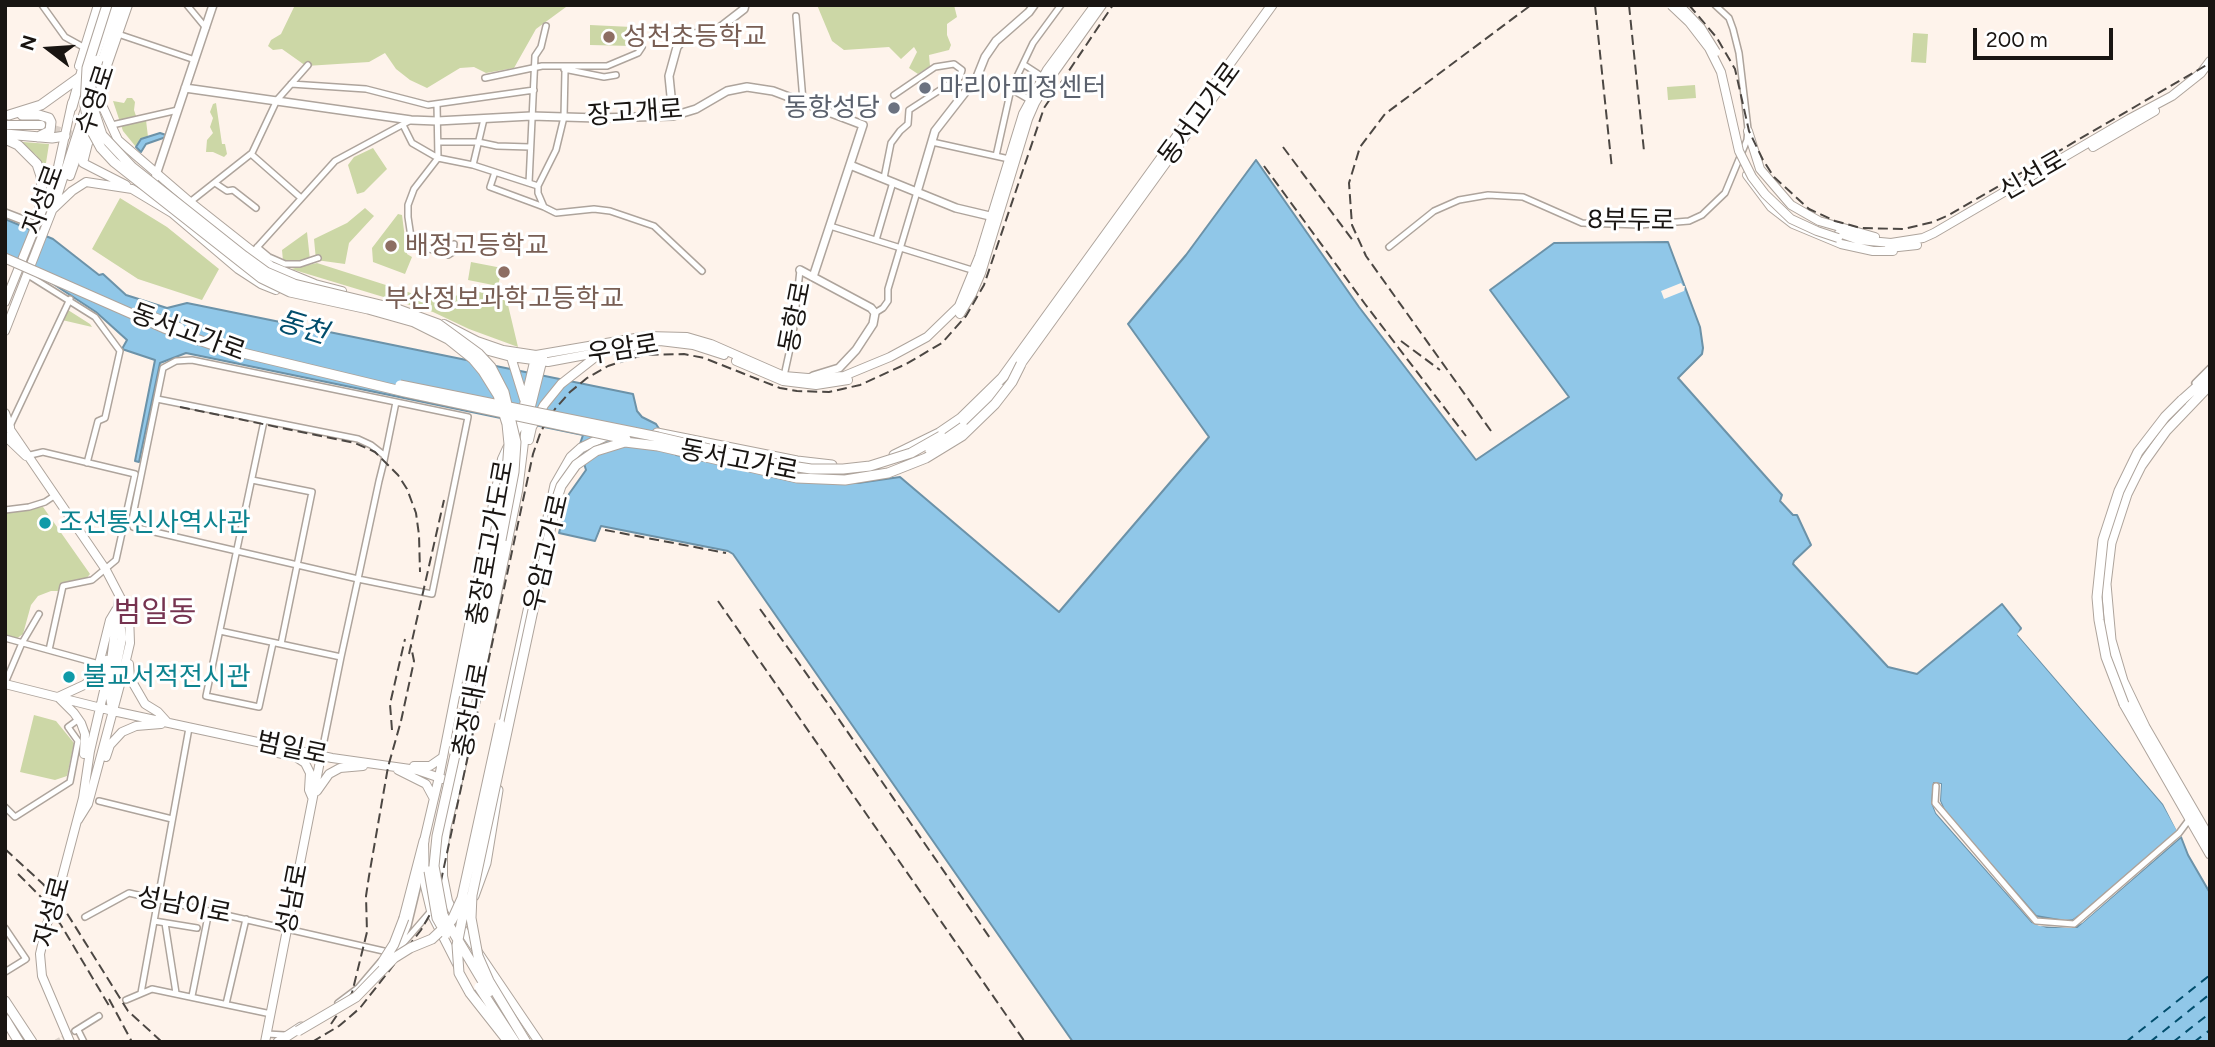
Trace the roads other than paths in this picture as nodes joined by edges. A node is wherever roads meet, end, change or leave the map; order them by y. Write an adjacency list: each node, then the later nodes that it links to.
1 (42, 5): 21 (street)
2 (110, 5): 21 (main road); 28 (main road); 30 (main road, bridge); 44 (main road, 수영로); 45 (main road, 수영로); 147 (main road, 충장로고가도로, bridge); 147 (main road, 충장로고가도로, bridge)
3 (128, 5): 19 (main road, 수영로)
4 (187, 5): 18 (street)
5 (213, 5): 18 (street)
6 (745, 5): 49 (street)
7 (1034, 5): 67 (street)
8 (1061, 5): 24 (street)
9 (1095, 5): 32 (main road, 우암로)
10 (1102, 5): 95 (main road, 우암로)
11 (1272, 5): 126 (main road, 동서고가로)
12 (1278, 5): 123 (main road, 동서고가로)
13 (1671, 5): 98 (main road, bridge)
14 (1678, 5): 98 (main road, bridge)
15 (1715, 5): 58 (street, 8부두로)
16 (796, 16): 42 (street)
17 (546, 26): 26 (street)
18 (206, 28): 22 (street)
19 (118, 34): 22 (street, 수영로); 35 (main road, 수영로)
20 (642, 47): 27 (street, 장고개로)
21 (85, 48): 30 (main road)
22 (195, 60): 36 (street)
23 (2210, 61): 29 (main road, 신선로)
24 (1023, 64): 32 (street); 37 (street)
25 (307, 65): 34 (street)
26 (535, 67): 27 (street, 장고개로); 33 (street, 장고개로); 38 (street)
27 (564, 69): 31 (street); 50 (street, 장고개로)
28 (100, 71): 35 (main road); 45 (main road, 수영로)
29 (2206, 74): 102 (main road, 신선로)
30 (79, 75): 44 (main road); 47 (main road)
31 (616, 75)
32 (1043, 77): 41 (main road, 우암로)
33 (485, 78)
34 (291, 84): 40 (street); 43 (street)
35 (99, 88): 56 (main road); 59 (main road, 수영로)
36 (185, 88): 40 (street, 장고개로); 46 (street)
37 (1011, 89): 41 (street); 71 (street)
38 (534, 90): 43 (street); 48 (street)
39 (894, 95): 80 (street)
40 (277, 100): 52 (street, 장고개로); 70 (street)
41 (1030, 100): 73 (main road, 우암로)
42 (803, 101): 49 (street, 장고개로); 76 (street, 장고개로)
43 (437, 104): 53 (street)
44 (72, 107): 62 (main road, 수영로)
45 (85, 108): 59 (main road, 자성로)
46 (178, 110): 56 (street); 79 (street)
47 (7, 115): 63 (main road)
48 (531, 116): 50 (street, 장고개로); 51 (street, 장고개로); 68 (street)
49 (673, 116): 50 (street, 장고개로)
50 (564, 117): 84 (street)
51 (484, 119): 53 (street, 장고개로); 66 (street)
52 (411, 120): 53 (street, 장고개로); 57 (street)
53 (437, 121): 65 (street)
54 (5, 125): 55 (main road)
55 (41, 125)
56 (112, 125): 64 (main road)
57 (403, 125): 72 (street); 89 (street)
58 (1748, 131): 74 (street, 8부두로); 78 (main road)
59 (82, 133): 60 (main road); 62 (main road); 91 (main road, 수영로)
60 (99, 133): 64 (main road); 86 (main road)
61 (5, 136): 63 (main road); 96 (main road)
62 (65, 136): 63 (main road); 96 (main road, 자성로)
63 (38, 137)
64 (118, 140): 79 (main road)
65 (439, 142): 66 (street); 72 (street)
66 (478, 142): 68 (street); 75 (street)
67 (932, 142): 71 (street); 87 (street)
68 (530, 147): 83 (street)
69 (107, 151): 85 (main road)
70 (251, 154): 82 (street); 89 (street)
71 (996, 156): 73 (street)
72 (438, 158): 75 (street); 101 (street)
73 (1009, 159): 95 (main road, 우암로)
74 (1739, 163): 78 (main road); 102 (main road); 104 (street, 8부두로)
75 (473, 165): 77 (street)
76 (850, 165): 80 (street); 97 (street, 장고개로)
77 (495, 172): 83 (street); 92 (street)
78 (1763, 172): 102 (main road)
79 (156, 174): 85 (street); 90 (main road)
80 (884, 178): 81 (street)
81 (893, 182): 87 (street); 99 (street)
82 (215, 183): 90 (street); 93 (street)
83 (529, 183): 84 (street)
84 (538, 186): 92 (street)
85 (152, 187): 88 (street); 100 (main road)
86 (132, 188): 88 (main road, 우암로); 91 (main road, 우암로)
87 (917, 192): 95 (street); 103 (street)
88 (148, 198): 110 (main road, 우암로)
89 (301, 198): 105 (street)
90 (190, 202): 105 (main road)
91 (54, 206): 114 (main road, 자성로)
92 (544, 207): 111 (street)
93 (256, 208)
94 (5, 212): 96 (street)
95 (995, 218): 113 (main road, 우암로)
96 (36, 224): 109 (main road, 자성로)
97 (830, 226): 99 (street); 115 (street, 장고개로)
98 (1838, 236): 102 (main road, 신선로)
99 (876, 240): 103 (street)
100 (224, 244): 105 (main road); 110 (main road)
101 (454, 244)
102 (1912, 244)
103 (901, 247): 113 (street); 118 (street)
104 (1389, 247)
105 (255, 249): 107 (street); 110 (street); 122 (main road, 우암로)
106 (5, 252): 126 (main road, 동서고가로, bridge)
107 (318, 258)
108 (5, 260): 109 (street); 123 (main road, 동서고가로, bridge)
109 (19, 269): 117 (main road, 자성로)
110 (238, 269): 121 (main road, 우암로)
111 (702, 271)
112 (800, 271): 115 (street, 동항로); 128 (street, 동항로)
113 (978, 271): 120 (main road, 우암로); 129 (main road, 우암로)
114 (29, 273): 116 (street); 119 (main road, 자성로)
115 (813, 278): 118 (street, 동항로)
116 (70, 299): 137 (street); 143 (street)
117 (5, 302)
118 (875, 313): 129 (street, 동항로)
119 (5, 331)
120 (602, 352): 122 (main road, 우암로); 138 (main road, bridge)
121 (511, 358): 122 (main road, 우암로); 133 (main road)
122 (539, 359): 125 (main road, 충장대로); 128 (main road, 우암로)
123 (1021, 364): 171 (main road, 우암고가로, bridge)
124 (2210, 368): 140 (street)
125 (535, 374): 133 (main road, 충장대로); 138 (main road, 충장대로, bridge)
126 (1005, 375): 171 (main road, 우암고가로, bridge)
127 (2210, 375): 200 (main road, bridge)
128 (784, 376): 129 (main road, 우암로)
129 (808, 378)
130 (2210, 387): 135 (street); 198 (main road)
131 (157, 399): 132 (street); 136 (street); 148 (street)
132 (396, 402): 142 (street); 153 (street)
133 (525, 402): 138 (main road, 충장대로, bridge)
134 (5, 413): 137 (main road, 자성로)
135 (2181, 419)
136 (264, 421): 142 (street); 144 (street)
137 (8, 424): 141 (main road, 자성로)
138 (526, 426): 157 (main road, 충장대로); 158 (main road, 충장대로)
139 (5, 436): 141 (main road, 자성로)
140 (2158, 437)
141 (26, 456): 143 (street); 145 (main road, 자성로)
142 (385, 456): 153 (street)
143 (87, 463): 151 (street)
144 (252, 480): 148 (street); 150 (street)
145 (54, 496): 146 (street); 151 (main road, 자성로)
146 (5, 510)
147 (497, 539): 149 (main road, 충장로고가도로); 152 (main road, 충장로고가도로)
148 (237, 551): 150 (street); 159 (street)
149 (497, 562): 158 (main road); 169 (main road, 충장로고가도로)
150 (298, 564): 153 (street); 164 (street)
151 (106, 570): 154 (main road, 자성로); 165 (street)
152 (485, 578): 157 (main road); 169 (main road, 충장로고가도로)
153 (358, 579): 167 (street)
154 (119, 598): 155 (main road, 자성로); 166 (main road, 자성로)
155 (118, 608): 161 (main road, 자성로); 168 (main road); 174 (main road, 자성로)
156 (39, 614): 162 (street)
157 (469, 617): 180 (main road, 충장대로)
158 (490, 621): 185 (main road, 충장대로)
159 (220, 631): 163 (street); 163 (street)
160 (5, 638): 162 (street)
161 (114, 642): 172 (main road); 173 (main road, 자성로)
162 (22, 643): 165 (street); 170 (street)
163 (273, 643): 164 (street)
164 (281, 644): 167 (street)
165 (49, 650): 168 (street)
166 (127, 656): 174 (main road, 자성로); 176 (main road)
167 (341, 657): 179 (street)
168 (99, 664)
169 (469, 677): 230 (main road, 충장로고가도로, bridge); 231 (main road, 충장로고가도로, bridge)
170 (5, 684): 172 (main road)
171 (512, 696): 213 (main road, bridge); 226 (main road, bridge); 229 (main road, 우암고가로, bridge); 231 (main road, 우암고가로, bridge)
172 (58, 697): 173 (main road); 175 (main road)
173 (99, 708): 174 (main road, 범일로); 190 (main road, 자성로)
174 (113, 711): 176 (main road, 범일로); 186 (main road, 자성로)
175 (79, 719): 190 (main road); 194 (street)
176 (167, 722): 177 (main road, 범일로); 186 (main road)
177 (189, 728): 178 (main road, 범일로); 195 (street)
178 (263, 743): 179 (main road, 범일로); 191 (main road)
179 (321, 756): 181 (main road, 범일로); 191 (main road, 성남로)
180 (443, 757): 182 (main road, 충장대로); 184 (main road)
181 (369, 764): 183 (main road, 범일로); 191 (main road)
182 (441, 767): 185 (main road); 187 (main road, 충장대로)
183 (396, 768): 184 (main road); 192 (main road)
184 (407, 768): 187 (main road)
185 (461, 769): 189 (main road, 충장대로)
186 (97, 775): 196 (main road, 자성로)
187 (439, 777): 189 (main road); 192 (main road, 충장대로)
188 (1936, 786): 197 (street)
189 (455, 792): 213 (main road, 충장대로)
190 (83, 798): 196 (main road, 자성로)
191 (313, 800): 211 (main road, 성남로)
192 (434, 800): 199 (main road, 충장대로)
193 (99, 802): 195 (street)
194 (5, 807)
195 (172, 819): 202 (street)
196 (78, 820): 227 (main road, 자성로, bridge)
197 (2188, 821)
198 (2210, 839)
199 (424, 841): 201 (main road, 충장대로); 226 (main road, bridge)
200 (2210, 854)
201 (423, 864): 204 (main road, 충장대로); 212 (street)
202 (159, 900): 203 (street, 성남이로); 205 (street, 성남이로); 207 (street)
203 (209, 911): 206 (street, 성남이로); 217 (street)
204 (430, 911): 226 (street); 229 (main road, 충장대로)
205 (85, 917)
206 (246, 919): 211 (street, 성남이로); 220 (street)
207 (154, 921): 208 (street); 215 (street)
208 (165, 923): 210 (street); 216 (street)
209 (5, 928): 214 (street)
210 (197, 928)
211 (288, 928): 212 (street, 성남이로); 221 (main road, 성남로)
212 (388, 952): 224 (street)
213 (479, 952): 232 (main road, 충장대로)
214 (5, 972)
215 (141, 993): 216 (street); 218 (street)
216 (176, 993): 217 (street)
217 (192, 996): 220 (street)
218 (127, 1000)
219 (5, 1001): 225 (main road)
220 (226, 1004): 221 (street)
221 (271, 1014): 224 (main road, 성남로)
222 (99, 1016): 228 (street)
223 (8, 1022): 225 (main road)
224 (266, 1038)
225 (26, 1040)
226 (282, 1040)
227 (70, 1042)
228 (84, 1042)
229 (507, 1042)
230 (515, 1042)
231 (525, 1042)
232 (539, 1042)

